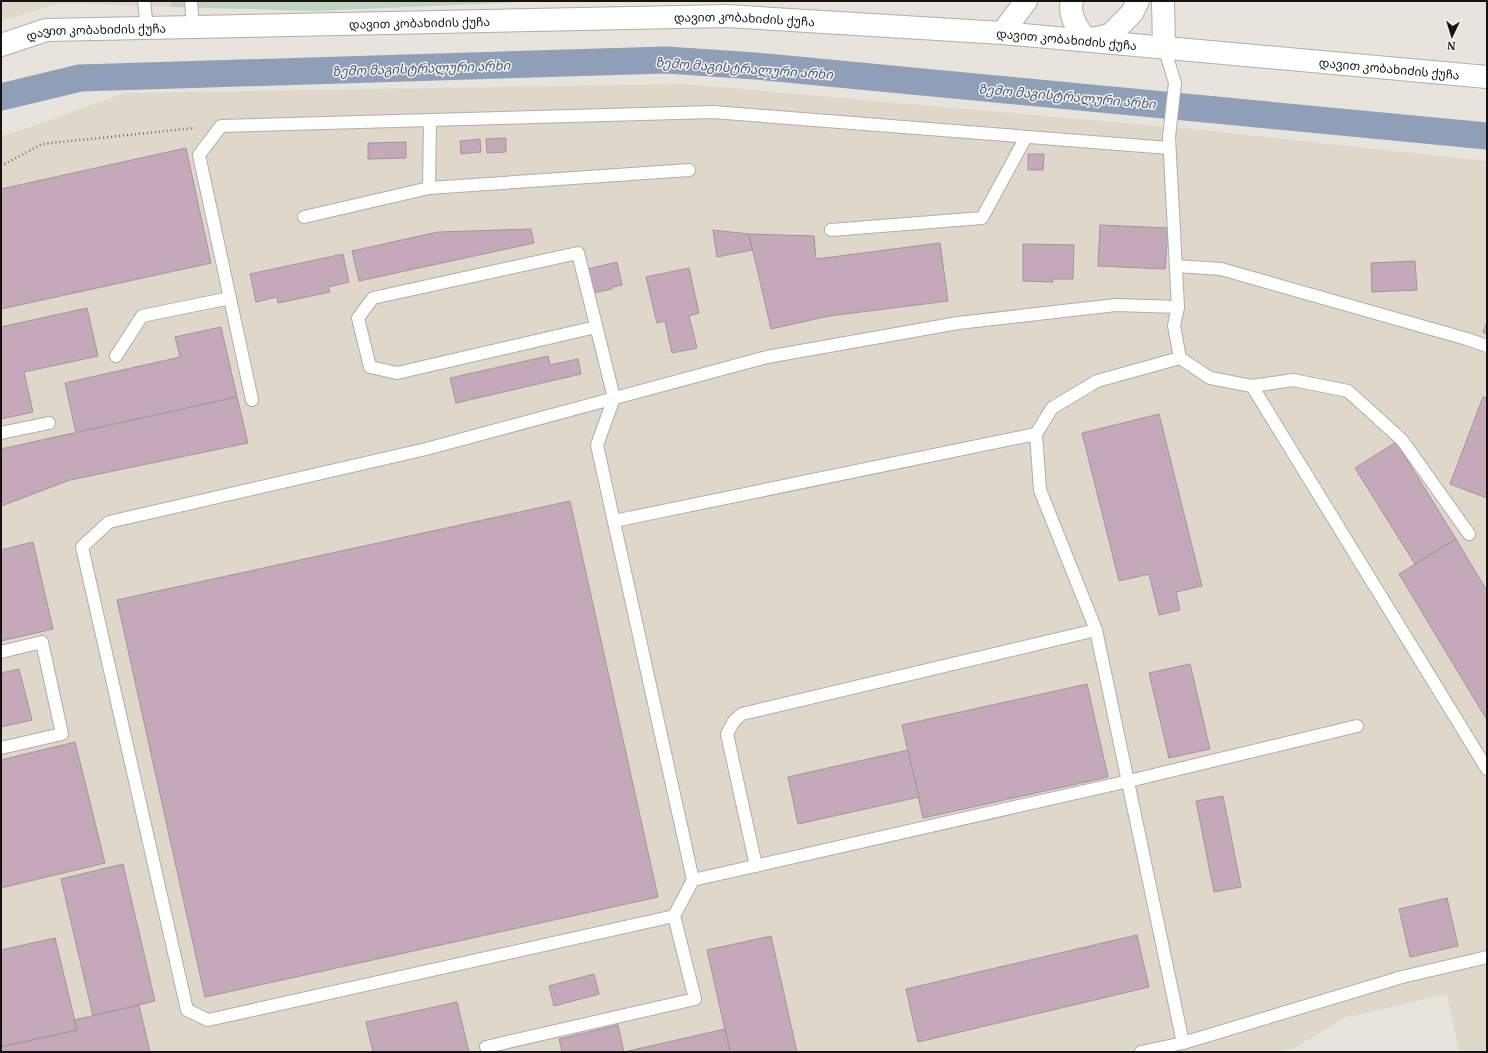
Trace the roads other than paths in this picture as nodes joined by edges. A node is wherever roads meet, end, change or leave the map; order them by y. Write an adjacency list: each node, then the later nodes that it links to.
1 (144, 1): 8 (lane)
2 (191, 1): 7 (lane)
3 (1026, 1): 9 (street)
4 (1072, 1): 10 (street)
5 (1138, 1): 10 (street)
6 (1163, 1): 12 (street)
7 (193, 27): 8 (street, დავით კობახიძის ქუჩა); 9 (street, დავით კობახიძის ქუჩა)
8 (147, 28): 11 (street, დავით კობახიძის ქუჩა)
9 (1002, 32): 10 (street, დავით კობახიძის ქუჩა)
10 (1088, 40): 12 (street, დავით კობახიძის ქუჩა)
11 (1, 45)
12 (1164, 47): 13 (street, დავით კობახიძის ქუჩა); 16 (lane)
13 (1487, 77)
14 (430, 120): 15 (lane); 18 (lane); 22 (lane)
15 (1026, 137): 16 (lane); 20 (lane)
16 (1169, 143): 21 (lane)
17 (688, 170): 18 (lane)
18 (430, 188): 19 (lane)
19 (304, 217)
20 (831, 230)
21 (1176, 266): 23 (lane); 25 (lane)
22 (230, 298): 26 (lane); 30 (lane)
23 (1178, 307): 27 (lane); 29 (lane)
24 (596, 327): 24 (lane); 29 (lane)
25 (1487, 346)
26 (116, 356)
27 (1180, 358): 28 (lane); 33 (lane)
28 (1252, 386): 35 (lane); 40 (lane)
29 (614, 398): 34 (lane); 44 (lane)
30 (252, 400)
31 (49, 423): 32 (lane)
32 (1, 433)
33 (1036, 434): 34 (lane); 36 (lane)
34 (614, 521): 43 (lane)
35 (1469, 534)
36 (1096, 630): 41 (lane); 42 (lane)
37 (1, 652): 39 (lane)
38 (1357, 726): 41 (lane)
39 (1, 748)
40 (1487, 770)
41 (1129, 781): 42 (lane); 46 (lane)
42 (756, 866): 43 (lane)
43 (692, 880): 44 (lane)
44 (674, 916): 47 (lane)
45 (1487, 957): 46 (lane)
46 (1183, 1043): 48 (lane)
47 (486, 1047)
48 (1141, 1052)

